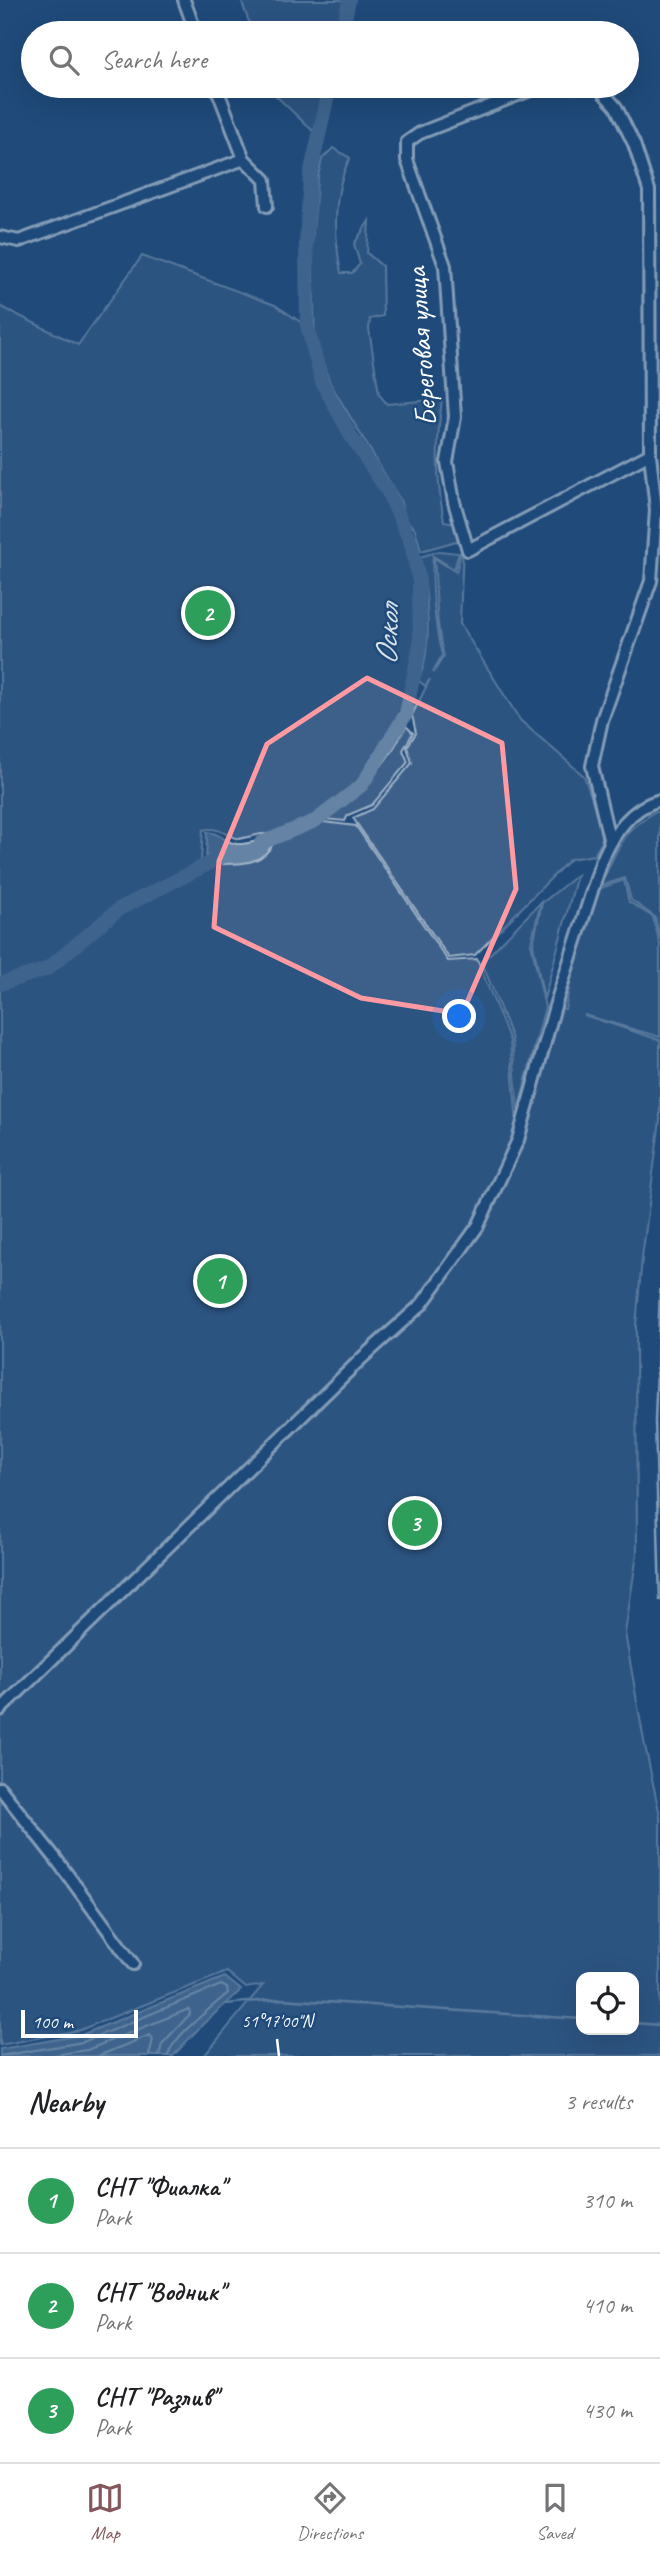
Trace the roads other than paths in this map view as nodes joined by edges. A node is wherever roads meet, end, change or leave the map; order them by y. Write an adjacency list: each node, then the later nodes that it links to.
1 (184, 0): 2 (street)
2 (192, 21)
3 (221, 98): 6 (street)
4 (510, 98): 9 (street, Береговая улица)
5 (608, 98): 9 (street, Береговая улица)
6 (244, 159): 7 (street); 8 (street)
7 (267, 206)
8 (0, 237)
9 (650, 454): 11 (street, Береговая улица)
10 (660, 800): 11 (street)
11 (610, 843): 12 (street)
12 (0, 1710)
13 (0, 1788): 14 (street)
14 (133, 1964)

